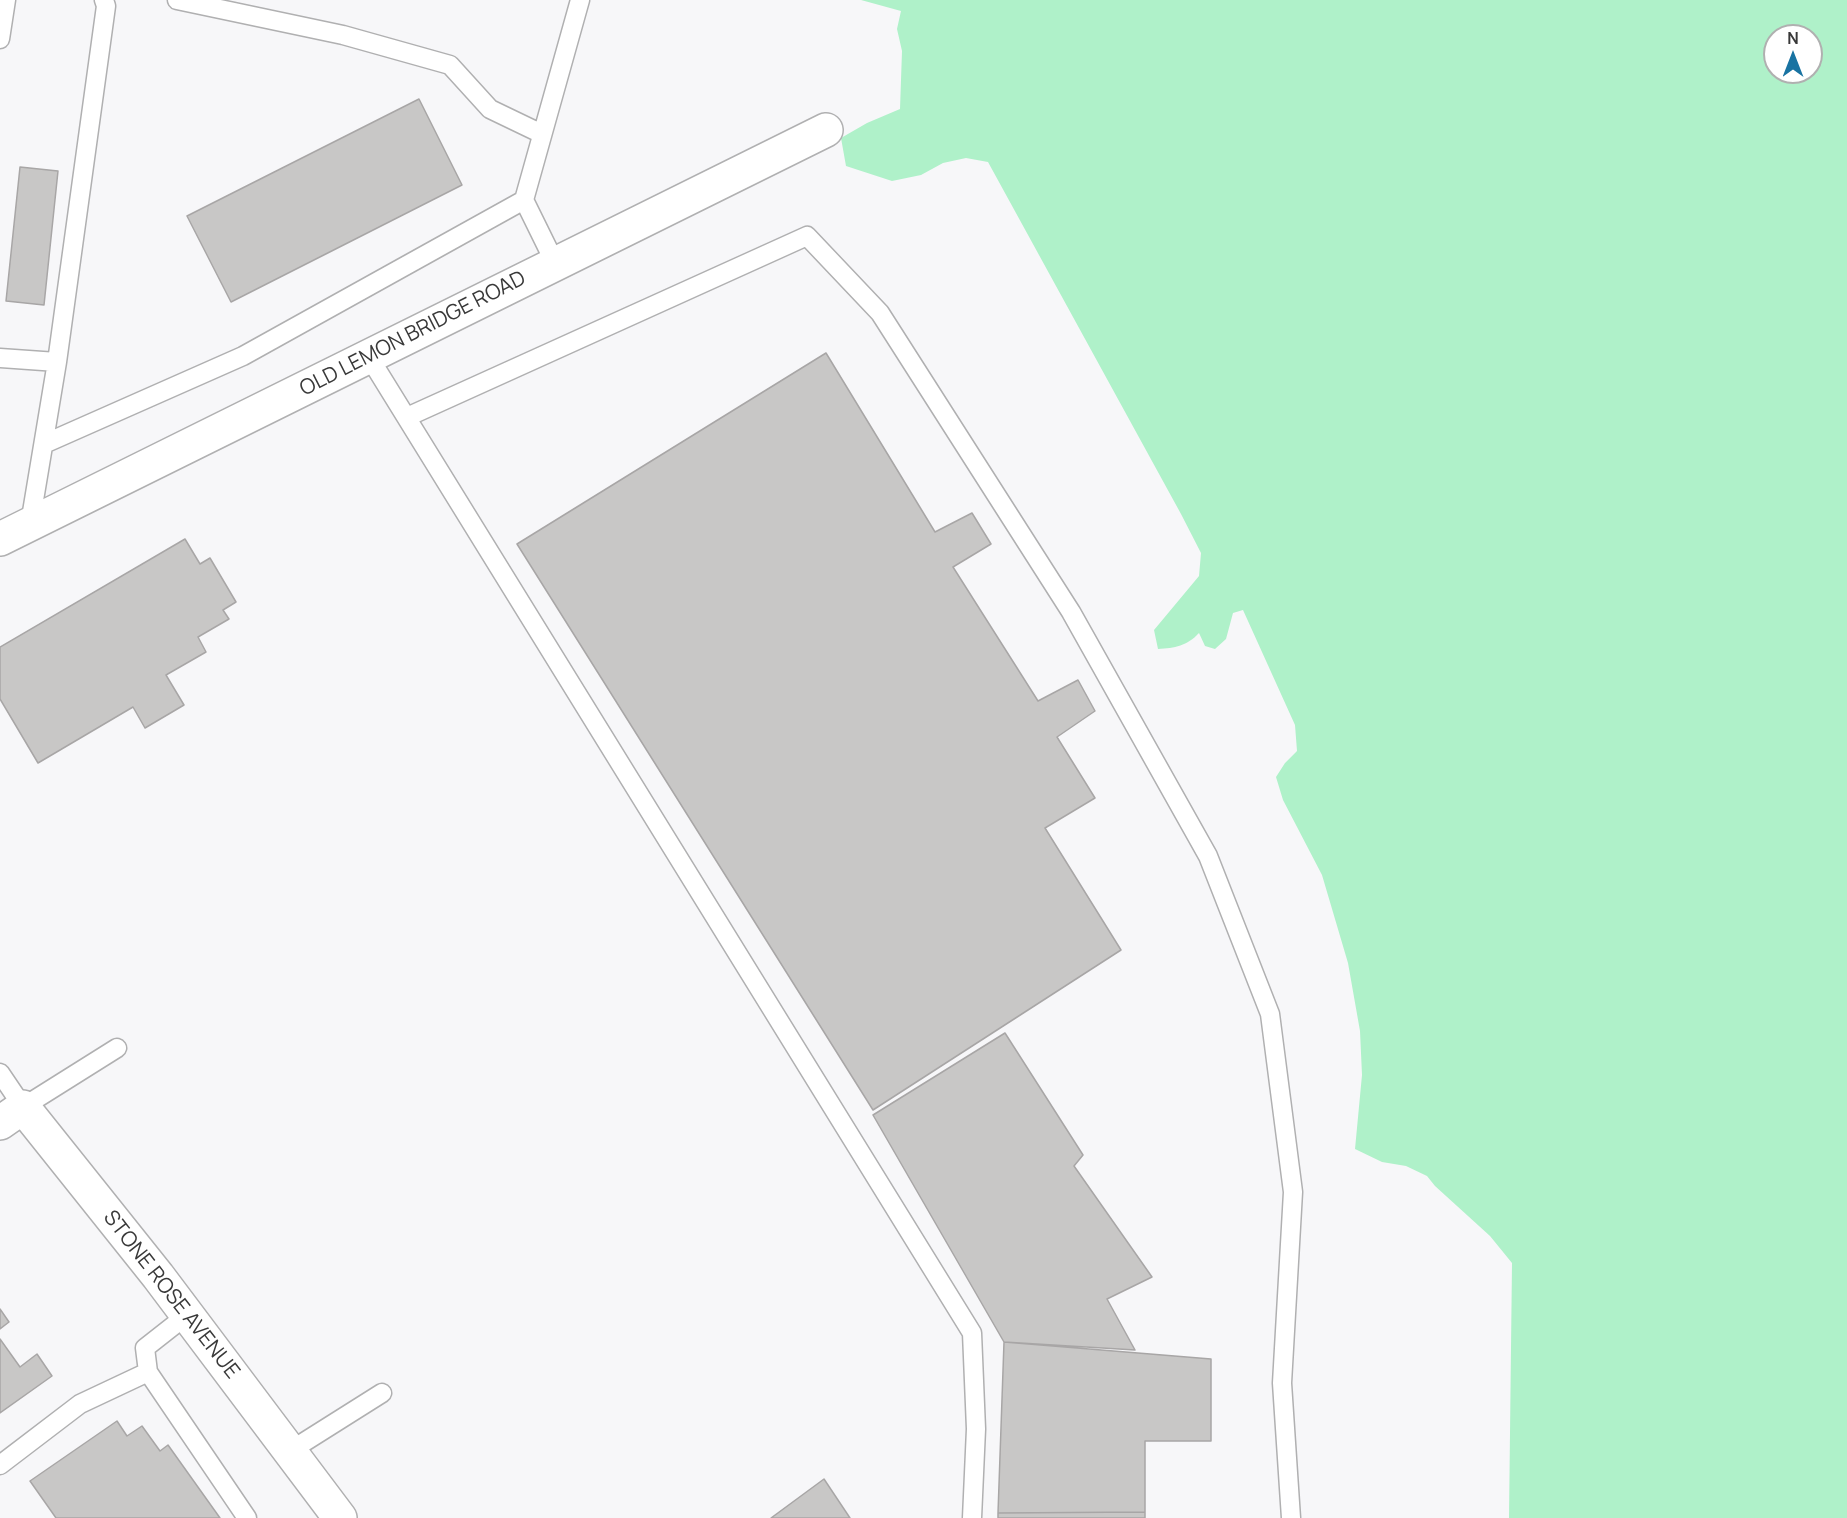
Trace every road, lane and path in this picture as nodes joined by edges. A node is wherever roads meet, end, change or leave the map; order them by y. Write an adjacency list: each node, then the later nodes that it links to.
1 (6, 0): 5 (lane)
2 (104, 0): 12 (lane)
3 (177, 0): 7 (lane)
4 (580, 0): 7 (lane)
5 (0, 39)
6 (826, 130): 9 (street, OLD LEMON BRIDGE ROAD)
7 (542, 134): 8 (lane)
8 (524, 200): 9 (lane); 14 (lane)
9 (555, 263): 10 (street, OLD LEMON BRIDGE ROAD)
10 (369, 357): 13 (lane); 15 (street, OLD LEMON BRIDGE ROAD)
11 (0, 358): 12 (lane)
12 (57, 362): 14 (lane)
13 (407, 417): 27 (lane); 28 (lane)
14 (44, 444): 15 (lane)
15 (30, 524): 16 (street, OLD LEMON BRIDGE ROAD)
16 (0, 539)
17 (117, 1048): 19 (lane)
18 (0, 1073): 19 (lane, STONE ROSE AVENUE)
19 (11, 1115): 20 (street, STONE ROSE AVENUE)
20 (187, 1315): 21 (lane); 23 (street, STONE ROSE AVENUE)
21 (148, 1372): 24 (lane); 25 (lane)
22 (382, 1393): 23 (lane)
23 (290, 1451): 26 (street, STONE ROSE AVENUE)
24 (0, 1465)
25 (247, 1518)
26 (340, 1518)
27 (972, 1518)
28 (1291, 1518)

